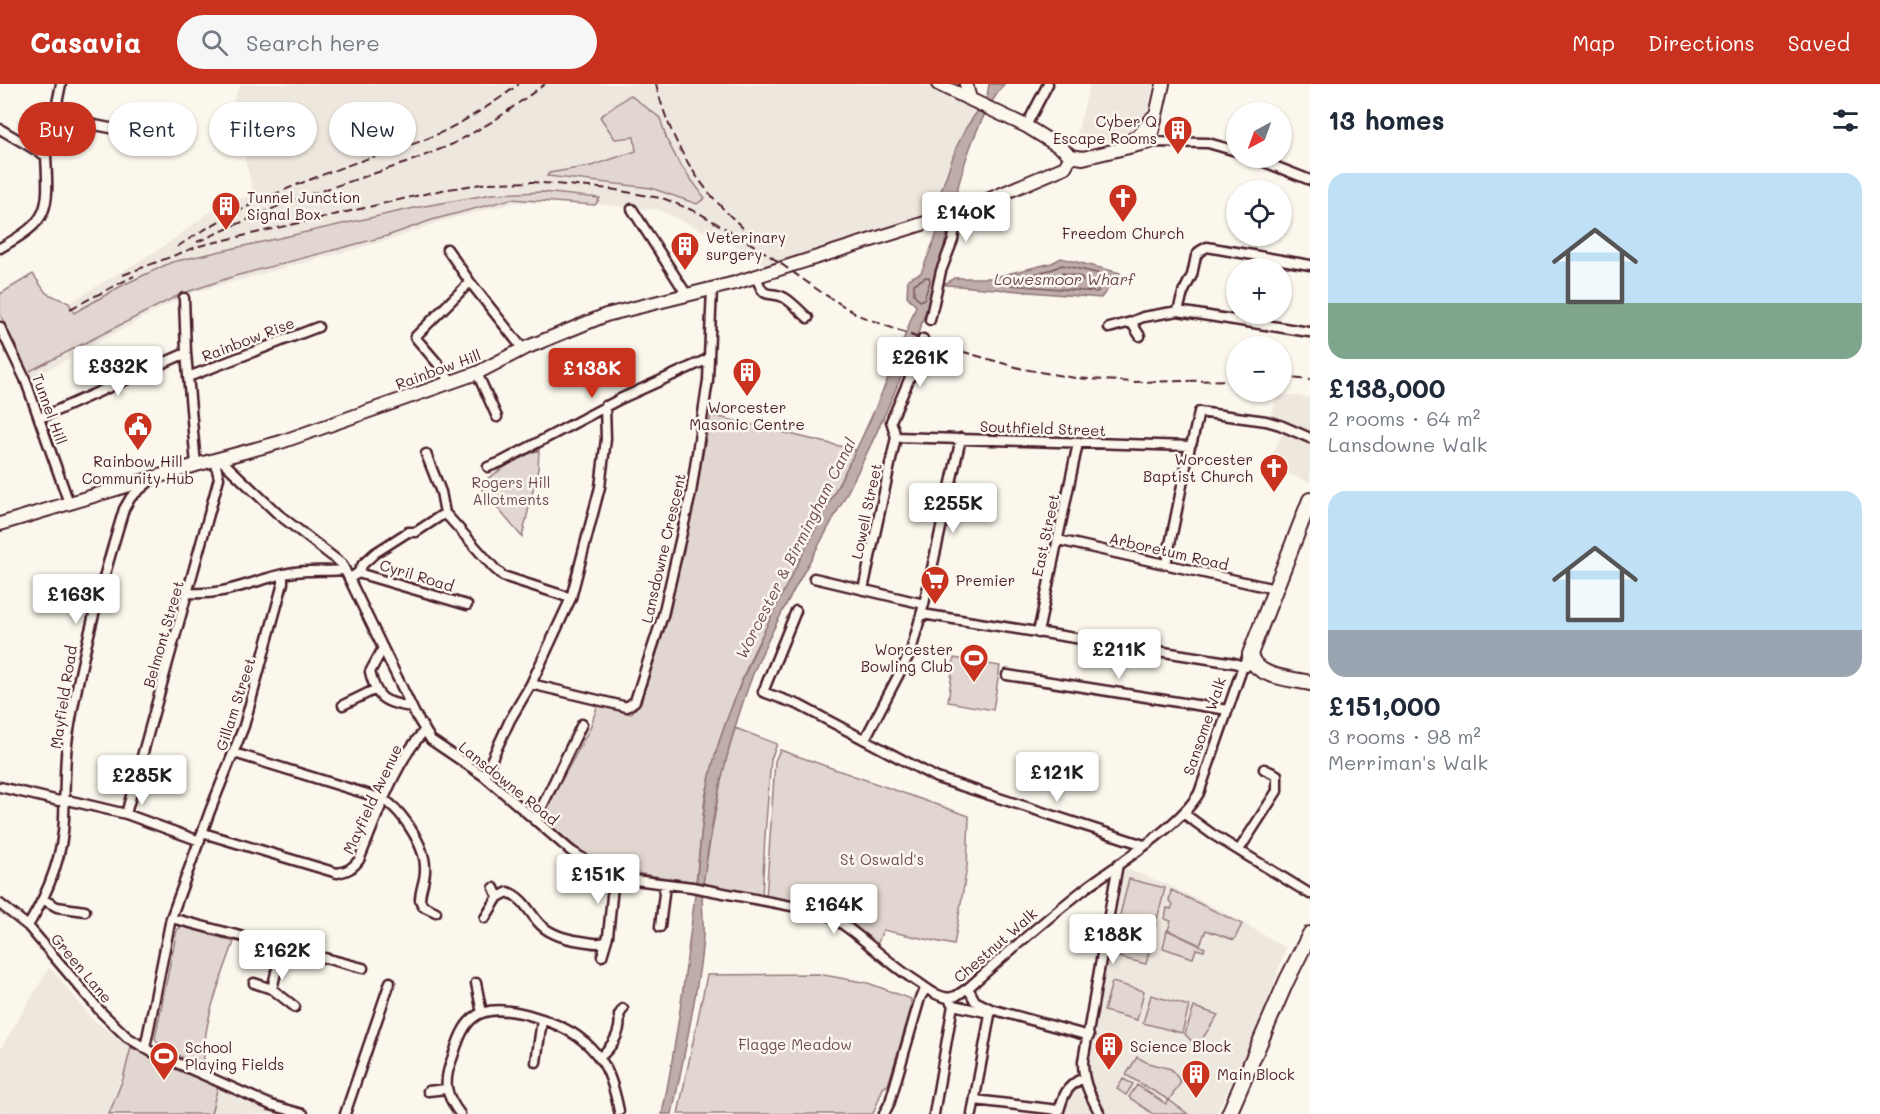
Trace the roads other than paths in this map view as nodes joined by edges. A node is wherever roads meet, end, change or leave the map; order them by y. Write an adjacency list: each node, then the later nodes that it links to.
1 (61, 84): 7 (street)
2 (938, 84): 6 (main road)
3 (966, 84): 6 (main road)
4 (1048, 84): 9 (street)
5 (1162, 84): 8 (main road)
6 (973, 100): 9 (main road)
7 (58, 102)
8 (1157, 111): 12 (main road); 14 (main road)
9 (1026, 126): 16 (main road)
10 (0, 129): 11 (street)
11 (18, 140)
12 (1150, 142): 13 (street); 14 (main road)
13 (1226, 148)
14 (1114, 152): 16 (main road)
15 (46, 156): 21 (street)
16 (1071, 156): 20 (main road, Rainbow Hill)
17 (1279, 168): 18 (street)
18 (1310, 180)
19 (632, 209): 27 (street)
20 (955, 213): 24 (main road, Rainbow Hill); 31 (street)
21 (0, 248)
22 (447, 249): 25 (street)
23 (1310, 265): 29 (street)
24 (756, 276): 26 (main road, Rainbow Hill); 30 (street)
25 (470, 282): 40 (street); 45 (street)
26 (712, 289): 27 (main road, Rainbow Hill); 42 (street, Lansdowne Crescent)
27 (687, 295): 40 (main road, Rainbow Hill)
28 (184, 298): 41 (street)
29 (1178, 311): 32 (street); 36 (street)
30 (808, 318)
31 (930, 320)
32 (1131, 322): 35 (street); 37 (street)
33 (0, 327): 39 (street, Tunnel Hill)
34 (318, 327): 44 (street, Rainbow Rise)
35 (1109, 328)
36 (1310, 331)
37 (1140, 336)
38 (923, 339): 49 (street, Lowell Street)
39 (3, 344): 48 (street, Tunnel Hill)
40 (523, 349): 43 (main road, Rainbow Hill)
41 (186, 352): 44 (street); 48 (street)
42 (708, 359): 46 (street); 84 (street, Lansdowne Crescent)
43 (477, 373): 45 (main road, Rainbow Hill); 47 (street)
44 (189, 377): 56 (street)
45 (450, 382): 55 (main road, Rainbow Hill)
46 (605, 406): 57 (street); 72 (street)
47 (497, 417)
48 (40, 418): 60 (street, Tunnel Hill)
49 (897, 437): 50 (street, Southfield Street); 70 (street, Lowell Street)
50 (961, 438): 52 (street, Southfield Street); 73 (street)
51 (1310, 438): 53 (street)
52 (1078, 443): 53 (street, Southfield Street); 63 (street, East Street)
53 (1190, 446): 64 (street)
54 (426, 454): 61 (street)
55 (218, 461): 56 (main road, Rainbow Hill); 67 (street, Lansdowne Road); 71 (street, Belmont Street)
56 (196, 465): 58 (main road, Rainbow Hill)
57 (488, 467)
58 (153, 478): 60 (main road, Rainbow Hill); 96 (street, Mayfield Road)
59 (1310, 500): 69 (main road, Sansome Walk)
60 (69, 503): 62 (main road, Rainbow Hill)
61 (445, 513): 65 (street); 72 (street)
62 (0, 524)
63 (1058, 540): 64 (street, Arboretum Road); 77 (street, East Street)
64 (1166, 564): 69 (street, Arboretum Road)
65 (358, 573): 67 (street); 74 (street, Cyril Road)
66 (283, 574): 67 (street); 71 (street); 92 (street, Gillam Street)
67 (347, 574): 79 (street, Lansdowne Road)
68 (814, 578): 70 (street)
69 (1275, 589): 78 (main road, Sansome Walk)
70 (863, 590): 73 (street)
71 (188, 593): 99 (street, Belmont Street)
72 (571, 598): 84 (street)
73 (924, 604): 76 (street)
74 (467, 605)
75 (796, 611): 91 (street)
76 (922, 614): 77 (street); 91 (street)
77 (1038, 633): 80 (street)
78 (1252, 647): 80 (street, Sansome Walk); 81 (main road)
79 (383, 648): 85 (street); 87 (street, Lansdowne Road)
80 (1243, 666): 81 (street); 88 (street, Sansome Walk)
81 (1261, 671): 83 (main road)
82 (1007, 675): 88 (street)
83 (1310, 683)
84 (531, 684): 94 (street)
85 (374, 690): 86 (street); 87 (street)
86 (343, 705)
87 (411, 707): 90 (street, Lansdowne Road)
88 (1228, 710): 98 (street, Sansome Walk)
89 (582, 723): 100 (street)
90 (424, 731): 94 (street, Lansdowne Road); 97 (street, Mayfield Avenue)
91 (865, 739): 102 (street)
92 (234, 753): 97 (street); 101 (street, Gillam Street)
93 (1264, 769): 103 (street)
94 (484, 776): 100 (street, Lansdowne Road)
95 (0, 787): 96 (street)
96 (63, 799): 99 (street); 112 (street, Mayfield Road)
97 (384, 799): 101 (street, Mayfield Avenue); 115 (street)
98 (1183, 813): 102 (street, Sansome Walk); 103 (street)
99 (126, 814): 101 (street)
100 (535, 821): 105 (street, Lansdowne Road)
101 (201, 837): 116 (street, Gillam Street)
102 (1144, 845): 104 (street, Chestnut Walk)
103 (1239, 850): 110 (street)
104 (1118, 864): 106 (street, Chestnut Walk); 109 (street)
105 (614, 876): 107 (street, Lansdowne Road); 121 (street)
106 (1101, 876): 109 (street); 130 (street, Chestnut Walk)
107 (665, 885): 119 (street); 129 (street, Lansdowne Road)
108 (494, 888): 111 (street)
109 (1112, 889): 138 (street)
110 (1310, 894)
111 (498, 897): 117 (street); 121 (street)
112 (44, 900): 114 (street); 118 (street, Mayfield Road)
113 (0, 904): 118 (street, Green Lane)
114 (85, 911)
115 (436, 912)
116 (171, 918): 122 (street); 139 (street, Gillam Street)
117 (485, 918)
118 (28, 926): 139 (street, Green Lane)
119 (660, 927)
120 (1310, 934): 123 (main road)
121 (605, 942): 124 (street)
122 (282, 948): 125 (street); 131 (street)
123 (1306, 949): 155 (main road)
124 (602, 956)
125 (363, 968)
126 (390, 982): 149 (street)
127 (254, 983): 131 (street)
128 (476, 983): 136 (street)
129 (926, 988): 132 (street, Lansdowne Road); 151 (street)
130 (968, 988): 132 (street, Chestnut Walk); 135 (street, Lansdowne Road)
131 (272, 989): 133 (street)
132 (951, 1001): 135 (street, Lansdowne Road); 152 (street)
133 (294, 1007)
134 (623, 1009): 140 (street)
135 (991, 1009): 138 (street, Lansdowne Road); 145 (street)
136 (482, 1013): 137 (street); 143 (street)
137 (542, 1020): 140 (street); 141 (street)
138 (1089, 1036): 142 (street)
139 (145, 1048): 148 (street, Green Lane)
140 (599, 1058): 146 (street)
141 (536, 1062)
142 (1083, 1078): 147 (street); 154 (street)
143 (446, 1089): 144 (street); 150 (street)
144 (428, 1090)
145 (975, 1101): 147 (street); 153 (street)
146 (619, 1111)
147 (1058, 1112)
148 (303, 1114)
149 (345, 1114)
150 (460, 1114)
151 (884, 1114)
152 (934, 1114)
153 (972, 1114)
154 (1100, 1114)
155 (1229, 1114)

